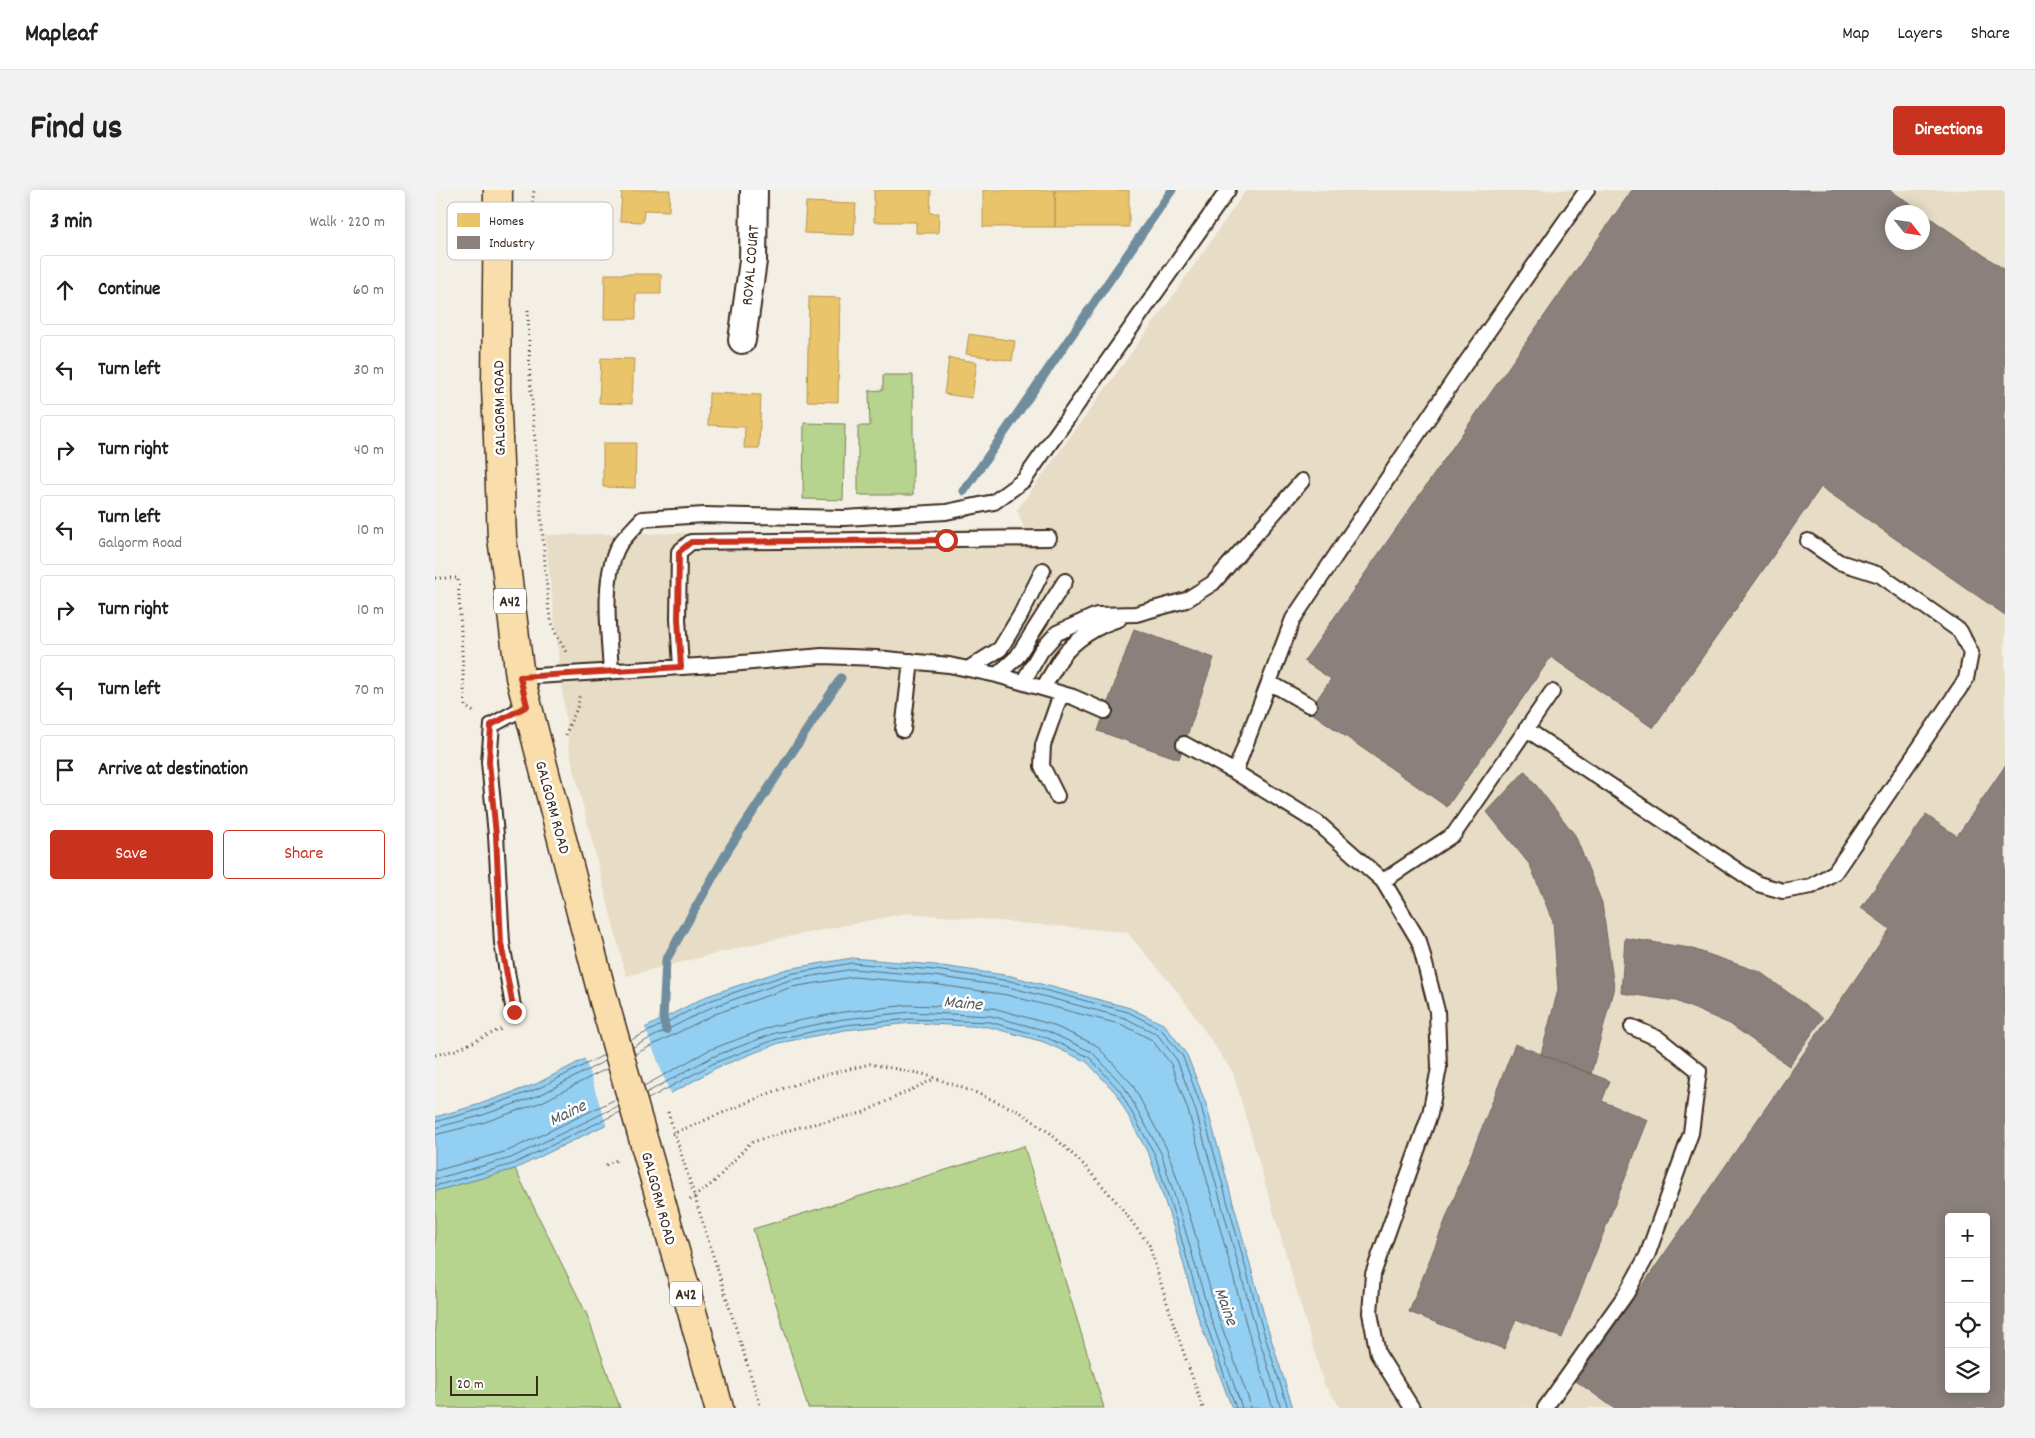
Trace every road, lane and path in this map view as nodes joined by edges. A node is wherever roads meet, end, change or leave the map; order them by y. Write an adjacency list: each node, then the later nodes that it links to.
1 (754, 190): 6 (street, ROYAL COURT)
2 (1227, 190): 17 (lane)
3 (1587, 190): 22 (lane)
4 (497, 260): 20 (main road, GALGORM ROAD / A42)
5 (528, 304): 18 (path)
6 (742, 340)
7 (1302, 481): 13 (lane)
8 (1049, 538): 15 (lane)
9 (1808, 541): 30 (lane)
10 (1043, 570): 16 (lane)
11 (435, 578): 29 (path)
12 (1065, 581): 19 (lane)
13 (1136, 614): 21 (lane); 23 (lane)
14 (911, 661): 15 (lane); 16 (lane); 31 (lane)
15 (681, 667): 17 (lane)
16 (968, 669): 19 (lane)
17 (611, 671): 18 (lane)
18 (578, 673): 20 (lane); 32 (path)
19 (997, 675): 21 (lane)
20 (520, 677): 27 (main road, GALGORM ROAD / A42)
21 (1023, 682): 23 (lane)
22 (1269, 682): 26 (lane); 34 (lane)
23 (1043, 688): 25 (lane)
24 (1552, 692): 30 (lane)
25 (1061, 694): 28 (lane); 35 (lane)
26 (1309, 705)
27 (527, 706): 29 (lane); 45 (main road, GALGORM ROAD / A42, bridge)
28 (1105, 710)
29 (491, 725): 37 (lane)
30 (1527, 729): 36 (lane)
31 (903, 730)
32 (568, 744)
33 (1184, 744): 34 (lane)
34 (1235, 772): 36 (lane)
35 (1057, 796)
36 (1383, 881): 49 (lane)
37 (514, 1012): 39 (path)
38 (1632, 1027): 50 (lane)
39 (435, 1055)
40 (935, 1078): 42 (path); 45 (path); 48 (path)
41 (666, 1106): 47 (path, bridge)
42 (665, 1138)
43 (623, 1157): 44 (path)
44 (606, 1165)
45 (666, 1219): 46 (main road, GALGORM ROAD / A42)
46 (719, 1408)
47 (761, 1408)
48 (1203, 1408)
49 (1413, 1408)
50 (1545, 1408)

